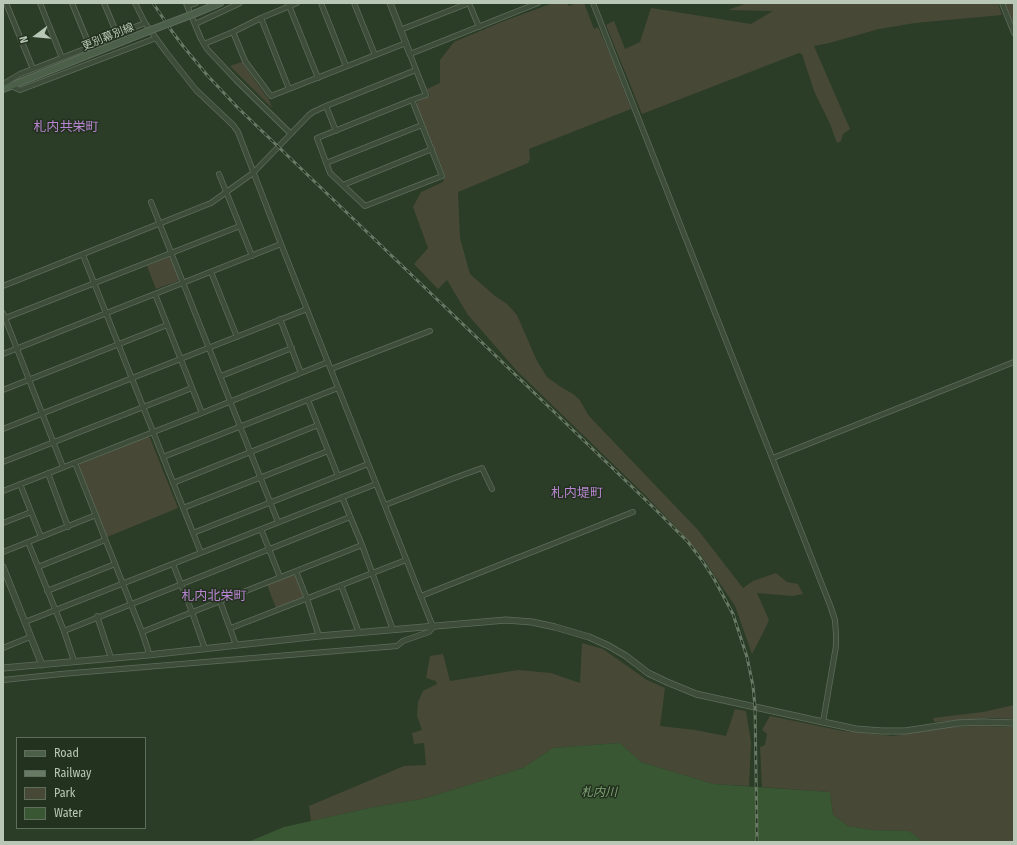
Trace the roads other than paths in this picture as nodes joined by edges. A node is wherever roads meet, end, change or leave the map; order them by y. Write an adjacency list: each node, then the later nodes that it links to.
1 (6, 3): 35 (street)
2 (40, 3): 33 (street)
3 (72, 3): 30 (street)
4 (104, 3): 26 (street)
5 (135, 3): 20 (street)
6 (196, 3): 17 (street)
7 (220, 3): 39 (main road, 更別幕別線, bridge)
8 (240, 3): 21 (street)
9 (297, 3): 18 (street)
10 (321, 3): 34 (street)
11 (354, 3): 32 (street)
12 (390, 3): 23 (street)
13 (469, 3): 22 (street); 23 (street)
14 (538, 3): 22 (street)
15 (593, 3): 102 (street)
16 (1002, 3): 25 (street)
17 (187, 5): 21 (street)
18 (289, 5): 19 (street); 37 (street)
19 (261, 18): 24 (street); 41 (street)
20 (145, 23): 26 (street); 27 (street)
21 (194, 24): 29 (street)
22 (479, 27): 31 (street)
23 (400, 30): 28 (street)
24 (233, 32): 29 (street); 41 (street)
25 (1014, 33)
26 (117, 34): 30 (street)
27 (156, 38): 39 (street); 49 (street)
28 (406, 43): 31 (street); 32 (street)
29 (204, 44): 46 (street)
30 (90, 47): 33 (street)
31 (410, 54): 36 (street)
32 (375, 55): 34 (street)
33 (62, 58): 35 (street)
34 (346, 66): 37 (street)
35 (33, 69): 38 (street)
36 (416, 70): 42 (street); 43 (street)
37 (318, 78): 41 (street)
38 (3, 84)
39 (11, 86): 40 (main road, 更別幕別線)
40 (3, 89)
41 (289, 89)
42 (412, 100): 44 (street); 45 (street)
43 (326, 106): 45 (street); 46 (street)
44 (422, 125): 47 (street); 48 (street)
45 (336, 131): 48 (street)
46 (291, 134): 49 (street)
47 (432, 149): 51 (street); 51 (street)
48 (326, 163): 51 (street)
49 (253, 173): 52 (street); 56 (street)
50 (219, 174): 52 (street)
51 (343, 185)
52 (226, 192): 54 (street); 55 (street)
53 (152, 202): 54 (street)
54 (160, 224): 57 (street); 58 (street)
55 (240, 226): 57 (street); 59 (street)
56 (281, 244): 59 (street); 65 (street)
57 (172, 253): 61 (street); 62 (street)
58 (83, 254): 62 (street); 63 (street)
59 (252, 256): 60 (street)
60 (211, 272): 61 (street); 72 (street)
61 (183, 282): 64 (street); 75 (street)
62 (94, 284): 67 (street); 68 (street)
63 (3, 286)
64 (155, 294): 67 (street); 70 (street)
65 (307, 309): 69 (street); 79 (street)
66 (3, 313): 68 (street)
67 (106, 313): 73 (street); 74 (street)
68 (4, 319): 74 (street)
69 (280, 319): 72 (street); 76 (street)
70 (167, 325): 73 (street); 78 (street)
71 (430, 331): 81 (street)
72 (237, 337): 75 (street)
73 (119, 345): 84 (street); 85 (street)
74 (17, 348): 77 (street); 84 (street)
75 (209, 348): 78 (street); 83 (street)
76 (292, 348): 82 (street); 83 (street)
77 (3, 354)
78 (181, 359): 85 (street); 86 (street)
79 (328, 362): 81 (street); 82 (street)
80 (1014, 362): 102 (street)
81 (331, 369): 87 (street)
82 (301, 373): 90 (street)
83 (220, 376): 90 (street)
84 (29, 379): 88 (street); 93 (street)
85 (132, 379): 91 (street); 93 (street)
86 (192, 388): 91 (street); 92 (street)
87 (338, 388): 89 (street); 105 (street)
88 (3, 390)
89 (308, 400): 94 (street); 95 (street)
90 (230, 401): 92 (street); 95 (street)
91 (143, 407): 97 (street); 98 (street)
92 (202, 413): 97 (street)
93 (42, 414): 96 (street); 98 (street)
94 (318, 426): 99 (street); 100 (street)
95 (240, 427): 100 (street); 101 (street)
96 (3, 429)
97 (153, 432): 101 (street); 104 (street)
98 (54, 443): 103 (street); 106 (street)
99 (328, 450): 108 (street); 109 (street)
100 (250, 452): 109 (street); 110 (street)
101 (163, 457): 110 (street)
102 (773, 458): 172 (street)
103 (3, 462)
104 (75, 463): 106 (street); 121 (street)
105 (368, 464): 108 (street); 112 (street)
106 (63, 467): 107 (street)
107 (48, 473): 111 (street); 125 (street)
108 (338, 476): 116 (street)
109 (261, 477): 116 (street); 118 (street)
110 (173, 482): 118 (street)
111 (20, 484): 114 (street); 119 (street)
112 (376, 484): 115 (street); 117 (street)
113 (492, 489): 117 (street)
114 (3, 490)
115 (342, 497): 122 (street); 123 (street)
116 (271, 503): 123 (street); 127 (street)
117 (385, 505): 135 (street)
118 (183, 508): 127 (street)
119 (31, 512): 124 (street); 128 (street)
120 (633, 512): 147 (street)
121 (96, 516): 125 (street); 129 (street)
122 (350, 517): 131 (street); 132 (street)
123 (278, 522): 126 (street)
124 (3, 523)
125 (68, 527): 128 (street)
126 (261, 529): 132 (street); 134 (street)
127 (193, 533): 134 (street)
128 (41, 537): 130 (street)
129 (106, 540): 136 (street); 139 (street)
130 (28, 542): 133 (street); 139 (street)
131 (362, 545): 140 (street); 141 (street)
132 (269, 549): 142 (street); 144 (street)
133 (3, 552)
134 (201, 553): 137 (street)
135 (406, 560): 141 (street); 147 (street)
136 (115, 564): 143 (street); 146 (street)
137 (173, 564): 143 (street); 144 (street)
138 (3, 567): 154 (street)
139 (38, 567): 146 (street)
140 (296, 571): 142 (street); 148 (street)
141 (372, 573): 145 (street); 157 (street)
142 (280, 577): 149 (street)
143 (123, 584): 150 (street); 151 (street)
144 (181, 584): 150 (street); 152 (street)
145 (341, 585): 148 (street); 160 (street)
146 (47, 591): 151 (street)
147 (421, 596): 155 (street)
148 (307, 599): 156 (street); 161 (street)
149 (220, 601): 152 (street); 156 (street)
150 (130, 604): 153 (street); 159 (street)
151 (56, 610): 154 (street); 158 (street)
152 (192, 612): 159 (street); 165 (street)
153 (97, 616): 158 (street); 167 (street)
154 (25, 622): 162 (street)
155 (433, 627): 157 (street); 171 (street); 172 (street)
156 (230, 628): 163 (street)
157 (393, 630): 160 (street)
158 (64, 631): 168 (street)
159 (142, 632): 166 (street)
160 (359, 633): 161 (street)
161 (319, 636): 163 (street)
162 (30, 637): 164 (street); 169 (street)
163 (236, 645): 165 (street)
164 (3, 648)
165 (205, 649): 166 (street)
166 (148, 654): 167 (street)
167 (111, 658): 168 (street)
168 (74, 661): 169 (street)
169 (42, 665): 170 (street)
170 (3, 668)
171 (3, 680)
172 (823, 722): 173 (street)
173 (1014, 723)

